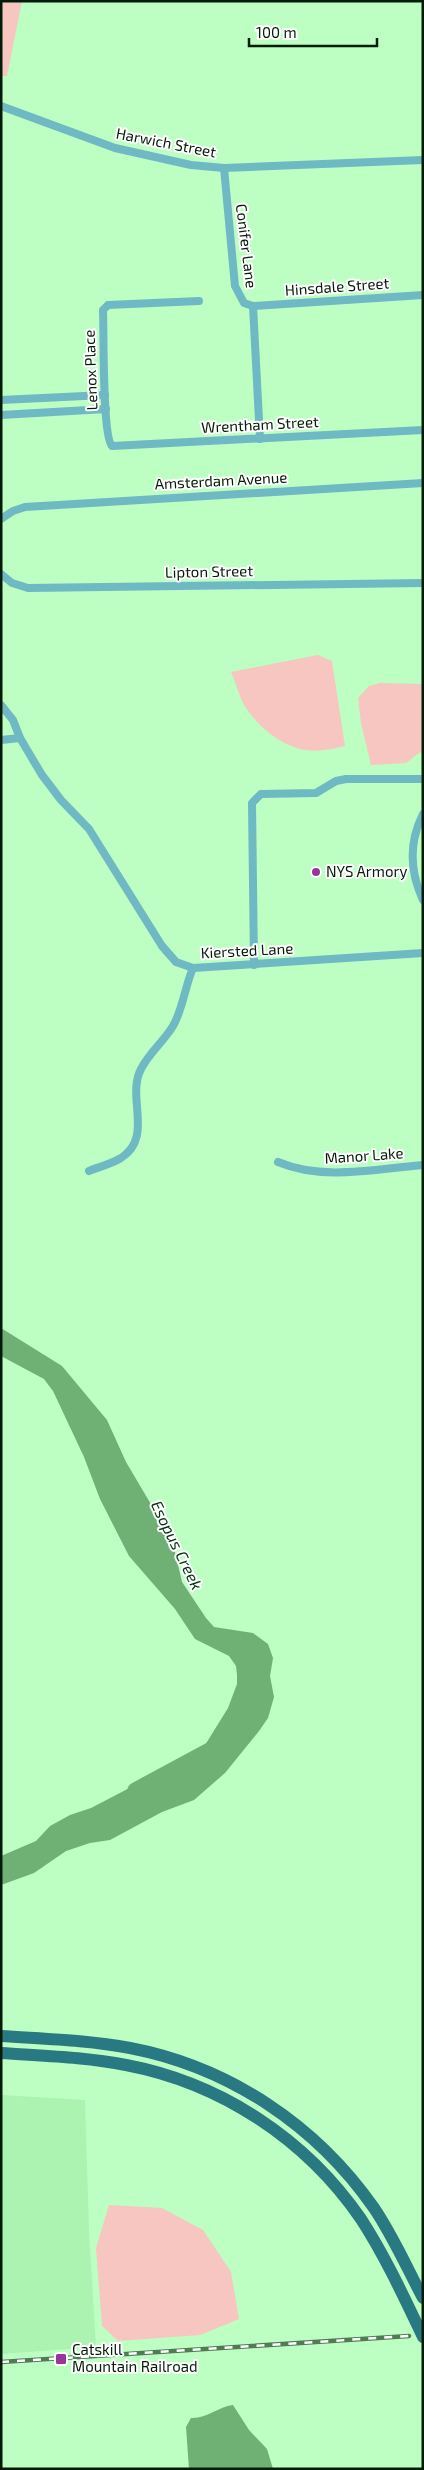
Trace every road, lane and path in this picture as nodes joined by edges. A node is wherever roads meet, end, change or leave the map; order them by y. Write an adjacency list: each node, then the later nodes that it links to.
1 (1, 106): 3 (street, Harwich Street)
2 (423, 160): 3 (street, Harwich Street)
3 (224, 168): 6 (street, Conifer Lane)
4 (423, 295): 6 (street, Hinsdale Street)
5 (199, 301): 7 (street, Lenox Place)
6 (253, 306): 13 (street, Conifer Lane)
7 (105, 395): 8 (street); 9 (street, Lenox Place)
8 (1, 400)
9 (106, 408): 10 (street); 12 (street, Lenox Place)
10 (1, 415)
11 (423, 430): 13 (street, Wrentham Street)
12 (108, 434): 13 (street, Wrentham Street)
13 (260, 439)
14 (423, 483): 15 (street, Amsterdam Avenue)
15 (1, 519)
16 (1, 574): 17 (street, Lipton Street)
17 (423, 583)
18 (1, 705): 19 (street, Kiersted Lane)
19 (20, 738): 20 (street); 26 (street, Kiersted Lane)
20 (1, 740)
21 (423, 779): 25 (street)
22 (423, 814): 23 (street)
23 (423, 900)
24 (423, 953): 25 (street, Kiersted Lane)
25 (254, 964): 26 (street, Kiersted Lane)
26 (193, 968): 29 (street)
27 (278, 1162): 28 (street, Manor Lake)
28 (423, 1165)
29 (89, 1172)
30 (1, 2036): 32 (highway)
31 (1, 2053): 33 (highway)
32 (423, 2298)
33 (423, 2337)

